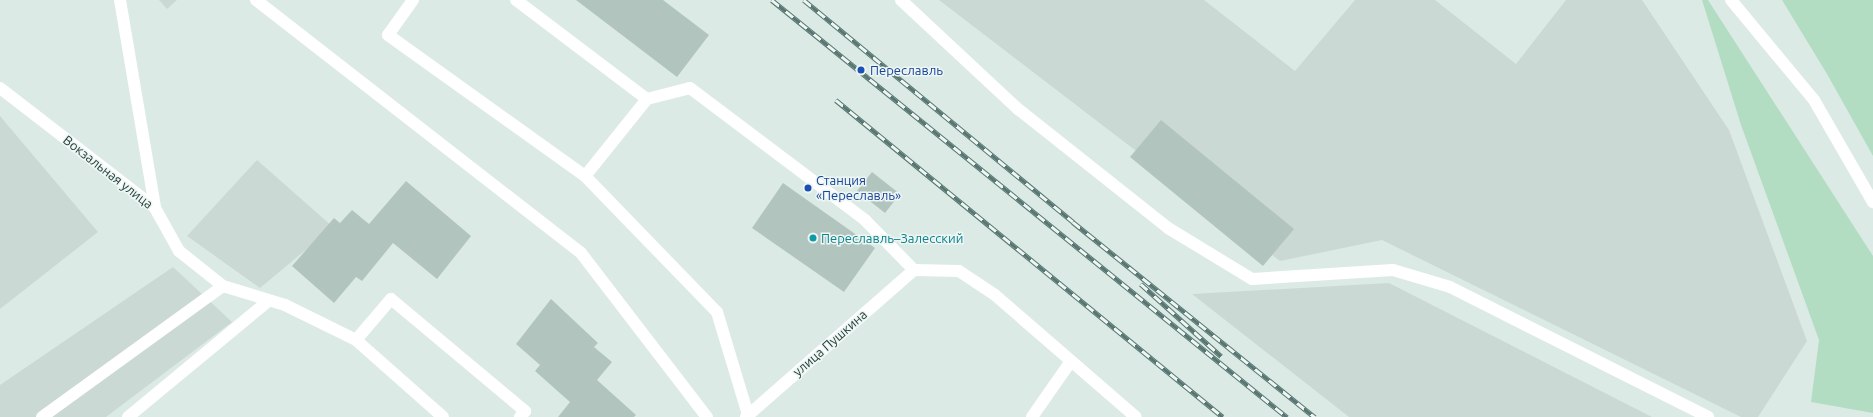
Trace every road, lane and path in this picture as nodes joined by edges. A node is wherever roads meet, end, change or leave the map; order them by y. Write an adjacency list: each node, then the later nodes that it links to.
1 (120, 0): 11 (street)
2 (256, 0): 22 (street)
3 (413, 0): 9 (street)
4 (516, 0): 8 (street)
5 (901, 0): 25 (street)
6 (1732, 0): 10 (street)
7 (0, 88): 11 (street, Вокзальная улица)
8 (647, 99): 9 (street); 12 (street)
9 (585, 176): 17 (street)
10 (1873, 202)
11 (155, 208): 13 (street, Вокзальная улица)
12 (914, 270): 16 (street); 17 (street, улица Пушкина)
13 (223, 286): 14 (street, Вокзальная улица); 18 (street)
14 (267, 302): 15 (street, Вокзальная улица); 19 (street)
15 (356, 340): 20 (street, Вокзальная улица); 21 (street)
16 (1071, 362): 23 (street); 24 (street)
17 (747, 416)
18 (42, 417)
19 (128, 417)
20 (442, 417)
21 (520, 417)
22 (707, 417)
23 (1032, 417)
24 (1136, 417)
25 (1708, 417)

